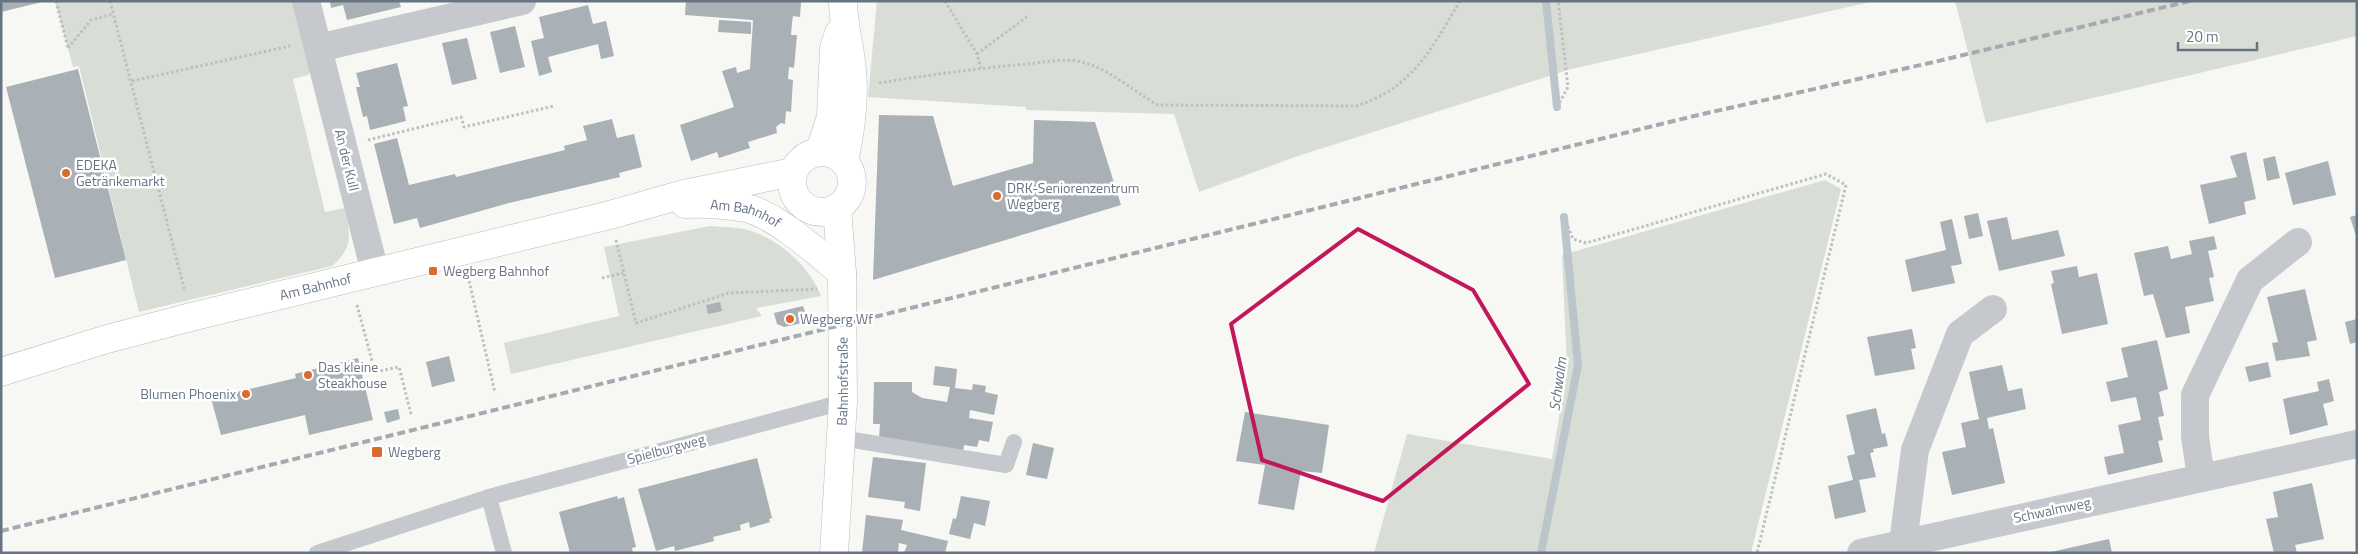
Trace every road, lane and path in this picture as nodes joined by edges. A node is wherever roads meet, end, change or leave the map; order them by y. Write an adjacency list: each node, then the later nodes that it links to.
1 (56, 1): 9 (path)
2 (110, 1): 9 (path)
3 (306, 1): 11 (street, An der Kull)
4 (522, 1): 11 (street)
5 (945, 1): 12 (path)
6 (1460, 1): 13 (path)
7 (1558, 1): 17 (path)
8 (843, 12): 15 (street); 19 (street)
9 (113, 14): 14 (path)
10 (1028, 16): 12 (path)
11 (317, 44): 14 (path); 18 (street, An der Kull)
12 (976, 54): 13 (path)
13 (981, 68): 15 (path)
14 (132, 81): 31 (path)
15 (854, 87): 19 (street)
16 (554, 106): 18 (path)
17 (1557, 107)
18 (344, 147): 27 (street, An der Kull)
19 (832, 156): 20 (street); 21 (street)
20 (794, 184): 21 (street); 22 (street, Am Bahnhof)
21 (837, 208): 29 (street, Bahnhofstraße)
22 (622, 212): 25 (street, Am Bahnhof); 26 (path); 29 (street, Am Bahnhof)
23 (1564, 217): 45 (path)
24 (2298, 242): 39 (street)
25 (462, 251): 27 (street, Am Bahnhof); 33 (path)
26 (624, 273): 28 (path); 29 (path)
27 (363, 275): 31 (street, Am Bahnhof); 35 (path)
28 (602, 278)
29 (842, 280): 34 (street, Bahnhofstraße)
30 (1993, 309): 41 (street)
31 (191, 317): 32 (street, Am Bahnhof)
32 (1, 372)
33 (495, 393)
34 (843, 402): 36 (street, Bahnhofstraße); 40 (lane, Spielburgweg)
35 (411, 414)
36 (841, 438): 37 (lane); 44 (street, Bahnhofstraße)
37 (1014, 442)
38 (2357, 444): 39 (street, Schwalmweg)
39 (2200, 477): 41 (street, Schwalmweg)
40 (489, 497): 42 (lane, Spielburgweg); 43 (lane)
41 (1902, 548): 46 (street, Schwalmweg)
42 (317, 553)
43 (504, 553)
44 (834, 553)
45 (1757, 553)
46 (1861, 553)

